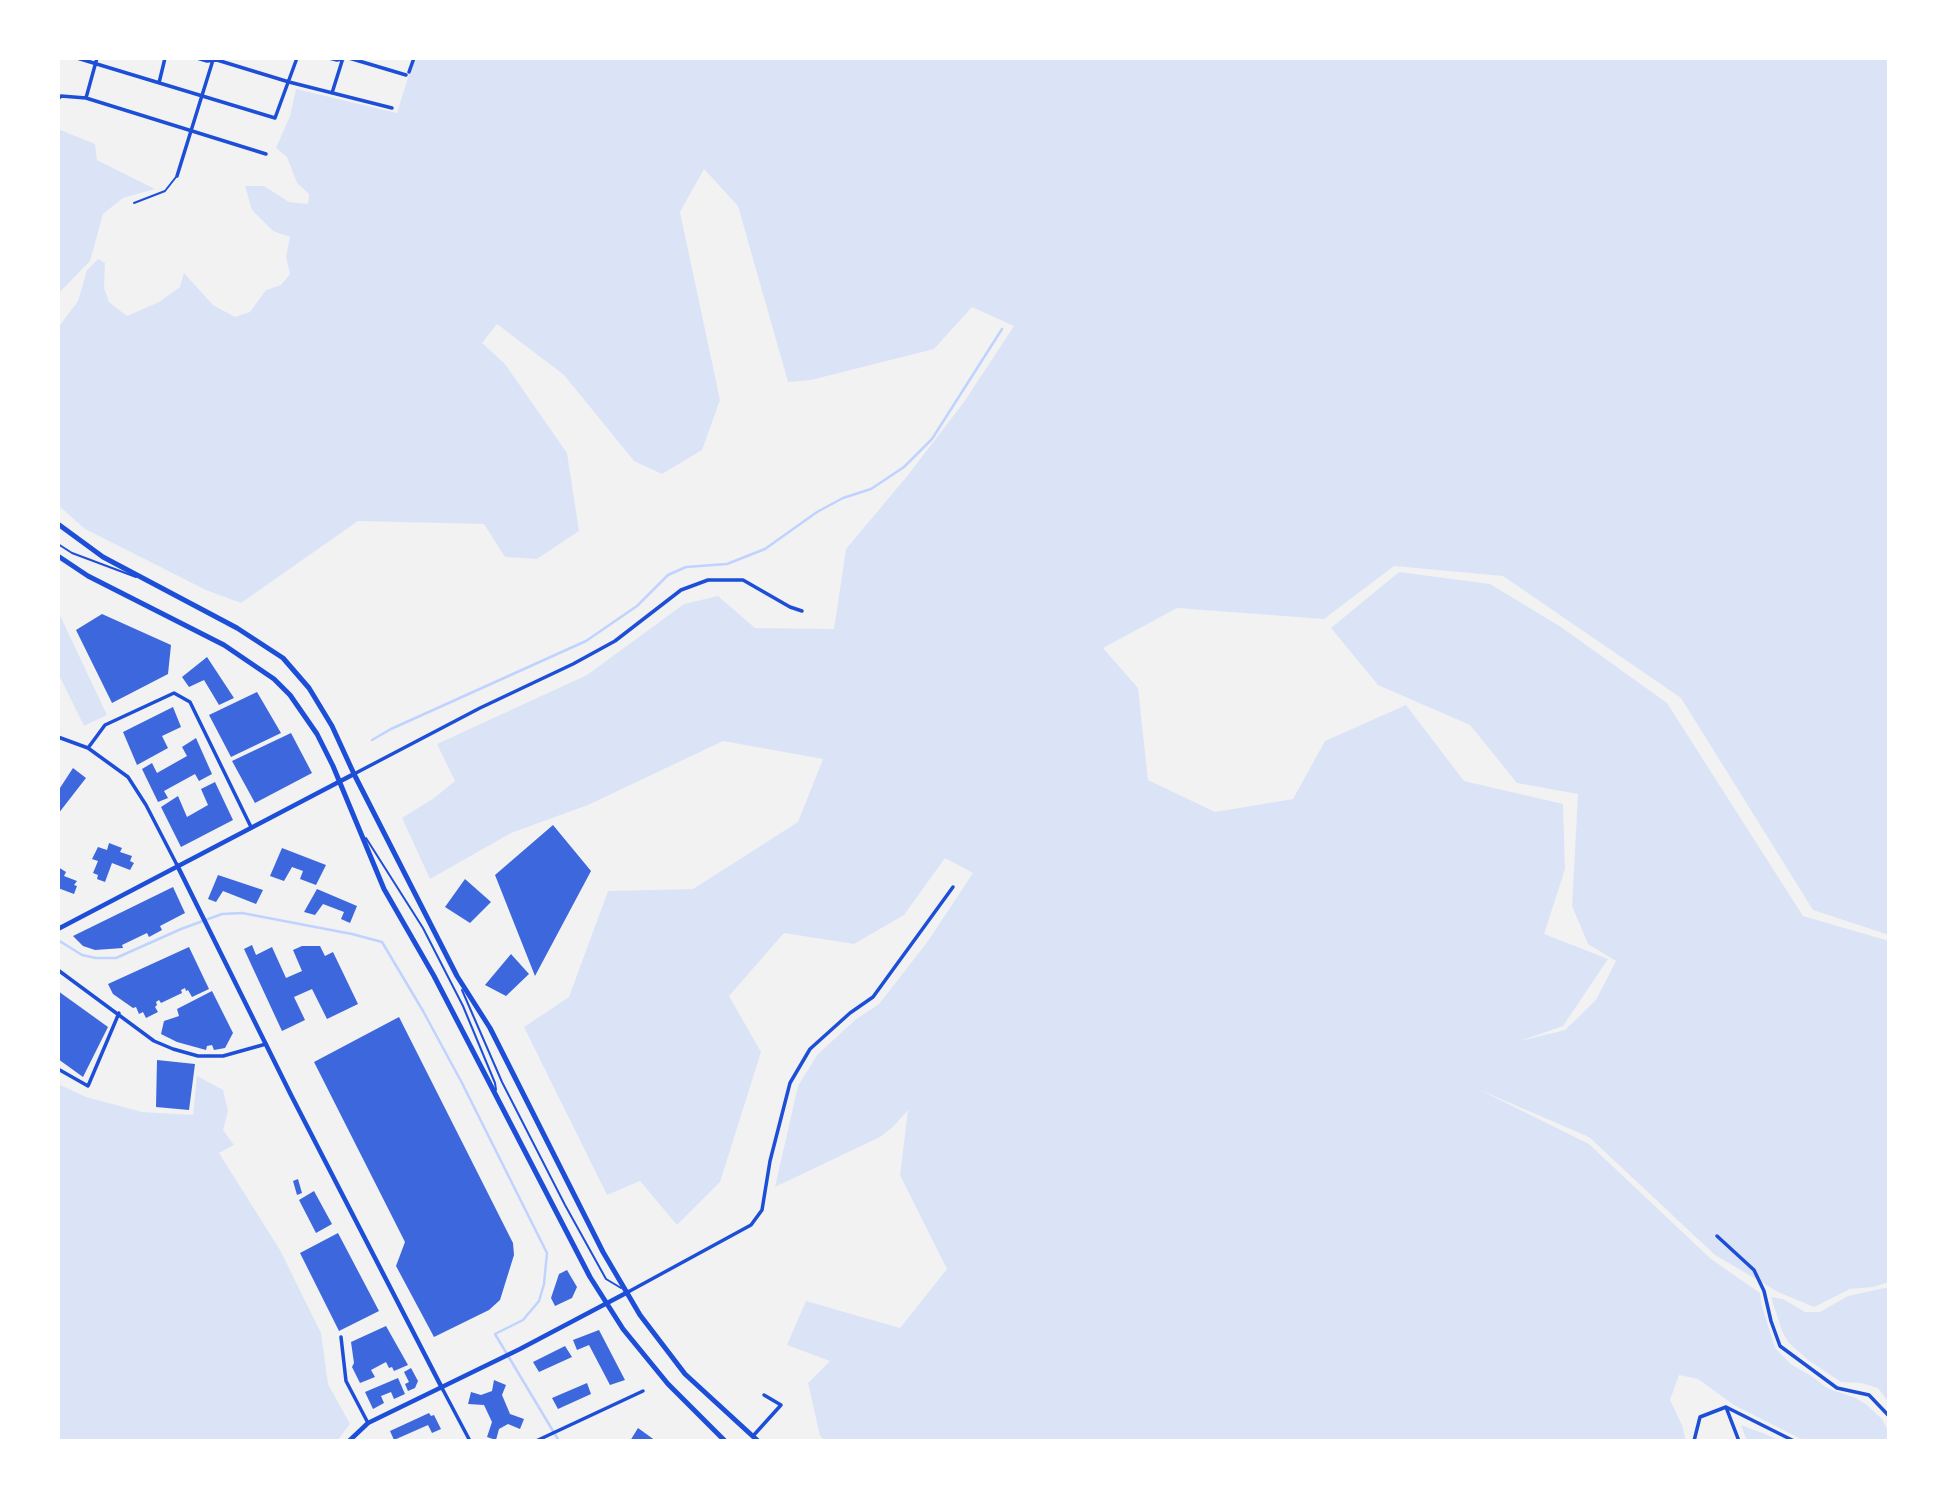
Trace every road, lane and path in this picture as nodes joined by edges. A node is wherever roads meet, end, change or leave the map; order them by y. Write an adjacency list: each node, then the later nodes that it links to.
1 (77, 58): 10 (street)
2 (97, 58): 10 (street)
3 (165, 58): 12 (street)
4 (197, 58): 9 (street)
5 (297, 58): 11 (street)
6 (330, 58): 7 (street)
7 (345, 58): 8 (street); 13 (street)
8 (414, 58)
9 (213, 59): 11 (street); 14 (street)
10 (96, 64): 12 (street); 16 (street)
11 (289, 82): 13 (street); 14 (street)
12 (159, 83): 14 (street)
13 (332, 93): 17 (street)
14 (201, 96): 18 (street)
15 (58, 99): 16 (street)
16 (86, 99): 18 (street)
17 (392, 108)
18 (190, 132): 19 (street); 20 (street)
19 (266, 154)
20 (177, 176): 21 (lane)
21 (134, 203)
22 (58, 524): 25 (main road)
23 (58, 544): 25 (lane)
24 (58, 556): 30 (main road)
25 (149, 583): 29 (main road)
26 (802, 611): 29 (street)
27 (58, 737): 28 (street)
28 (88, 748): 32 (street); 33 (street)
29 (354, 774): 30 (street); 37 (main road)
30 (340, 782): 31 (main road); 32 (street)
31 (357, 826): 41 (main road); 41 (lane)
32 (251, 828): 33 (street)
33 (177, 865): 35 (street); 39 (street)
34 (953, 887): 43 (street)
35 (59, 929)
36 (58, 970): 38 (street)
37 (457, 976): 43 (main road); 43 (lane)
38 (118, 1013): 39 (street); 40 (street)
39 (266, 1044): 46 (street)
40 (58, 1069)
41 (496, 1096): 44 (main road)
42 (1717, 1236): 50 (street)
43 (628, 1292): 44 (street); 52 (main road)
44 (606, 1304): 46 (street); 56 (main road)
45 (341, 1337): 51 (street)
46 (442, 1388): 51 (street); 54 (street)
47 (643, 1391): 55 (street)
48 (764, 1395): 52 (street)
49 (1726, 1406): 57 (street); 58 (street); 59 (street)
50 (1889, 1416)
51 (368, 1423): 53 (street)
52 (755, 1439)
53 (349, 1441)
54 (470, 1441)
55 (537, 1441)
56 (725, 1441)
57 (1693, 1441)
58 (1739, 1441)
59 (1794, 1441)

